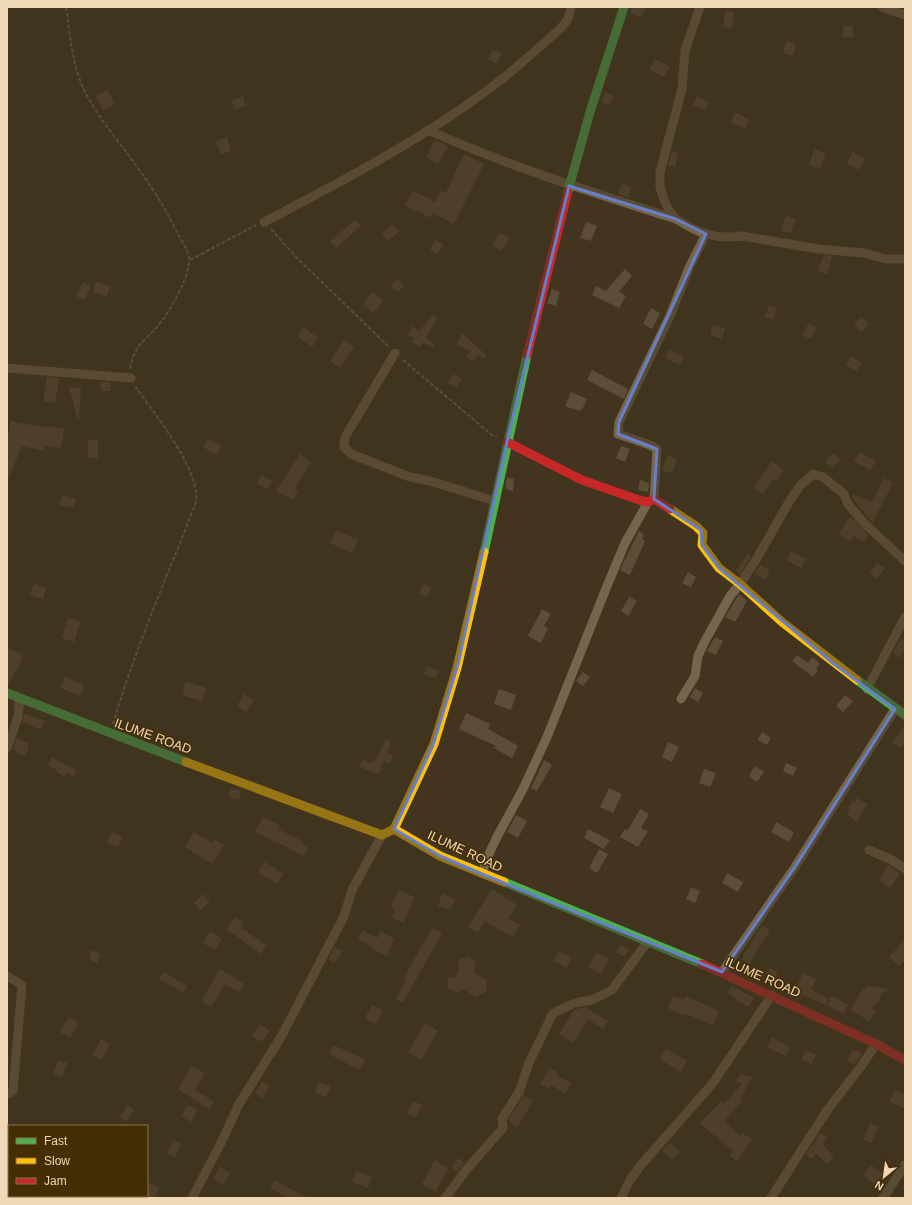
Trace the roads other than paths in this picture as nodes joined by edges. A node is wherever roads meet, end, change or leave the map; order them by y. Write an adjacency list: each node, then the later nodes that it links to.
1 (571, 7): 6 (street)
2 (624, 7): 7 (street)
3 (700, 7): 8 (street)
4 (882, 7): 5 (street)
5 (905, 15)
6 (428, 130): 7 (street); 9 (street)
7 (569, 186): 8 (street); 15 (street)
8 (676, 218): 10 (street)
9 (264, 222)
10 (706, 234): 11 (street); 16 (street)
11 (905, 259)
12 (395, 353): 17 (street)
13 (7, 368): 14 (street)
14 (131, 378)
15 (507, 440): 16 (street); 17 (street)
16 (651, 500): 19 (street); 32 (street)
17 (495, 502): 28 (street)
18 (905, 561): 19 (street)
19 (740, 584): 21 (street); 24 (street)
20 (905, 617): 21 (street)
21 (867, 689): 25 (street)
22 (7, 693): 23 (street, ILUME ROAD)
23 (20, 698): 27 (street); 29 (street, ILUME ROAD)
24 (681, 699)
25 (895, 709): 26 (street); 34 (street)
26 (905, 716)
27 (7, 748)
28 (394, 829): 29 (street); 32 (street, ILUME ROAD)
29 (382, 835): 41 (street)
30 (869, 850): 31 (street)
31 (905, 869)
32 (482, 874): 33 (street, ILUME ROAD)
33 (648, 941): 34 (street, ILUME ROAD); 42 (street)
34 (722, 972): 36 (street, ILUME ROAD)
35 (7, 976): 39 (street)
36 (772, 995): 37 (street, ILUME ROAD); 43 (street)
37 (876, 1044): 38 (street, ILUME ROAD); 44 (street)
38 (905, 1060)
39 (7, 1094)
40 (905, 1165): 45 (street)
41 (192, 1198)
42 (445, 1198)
43 (621, 1198)
44 (771, 1198)
45 (883, 1198)

